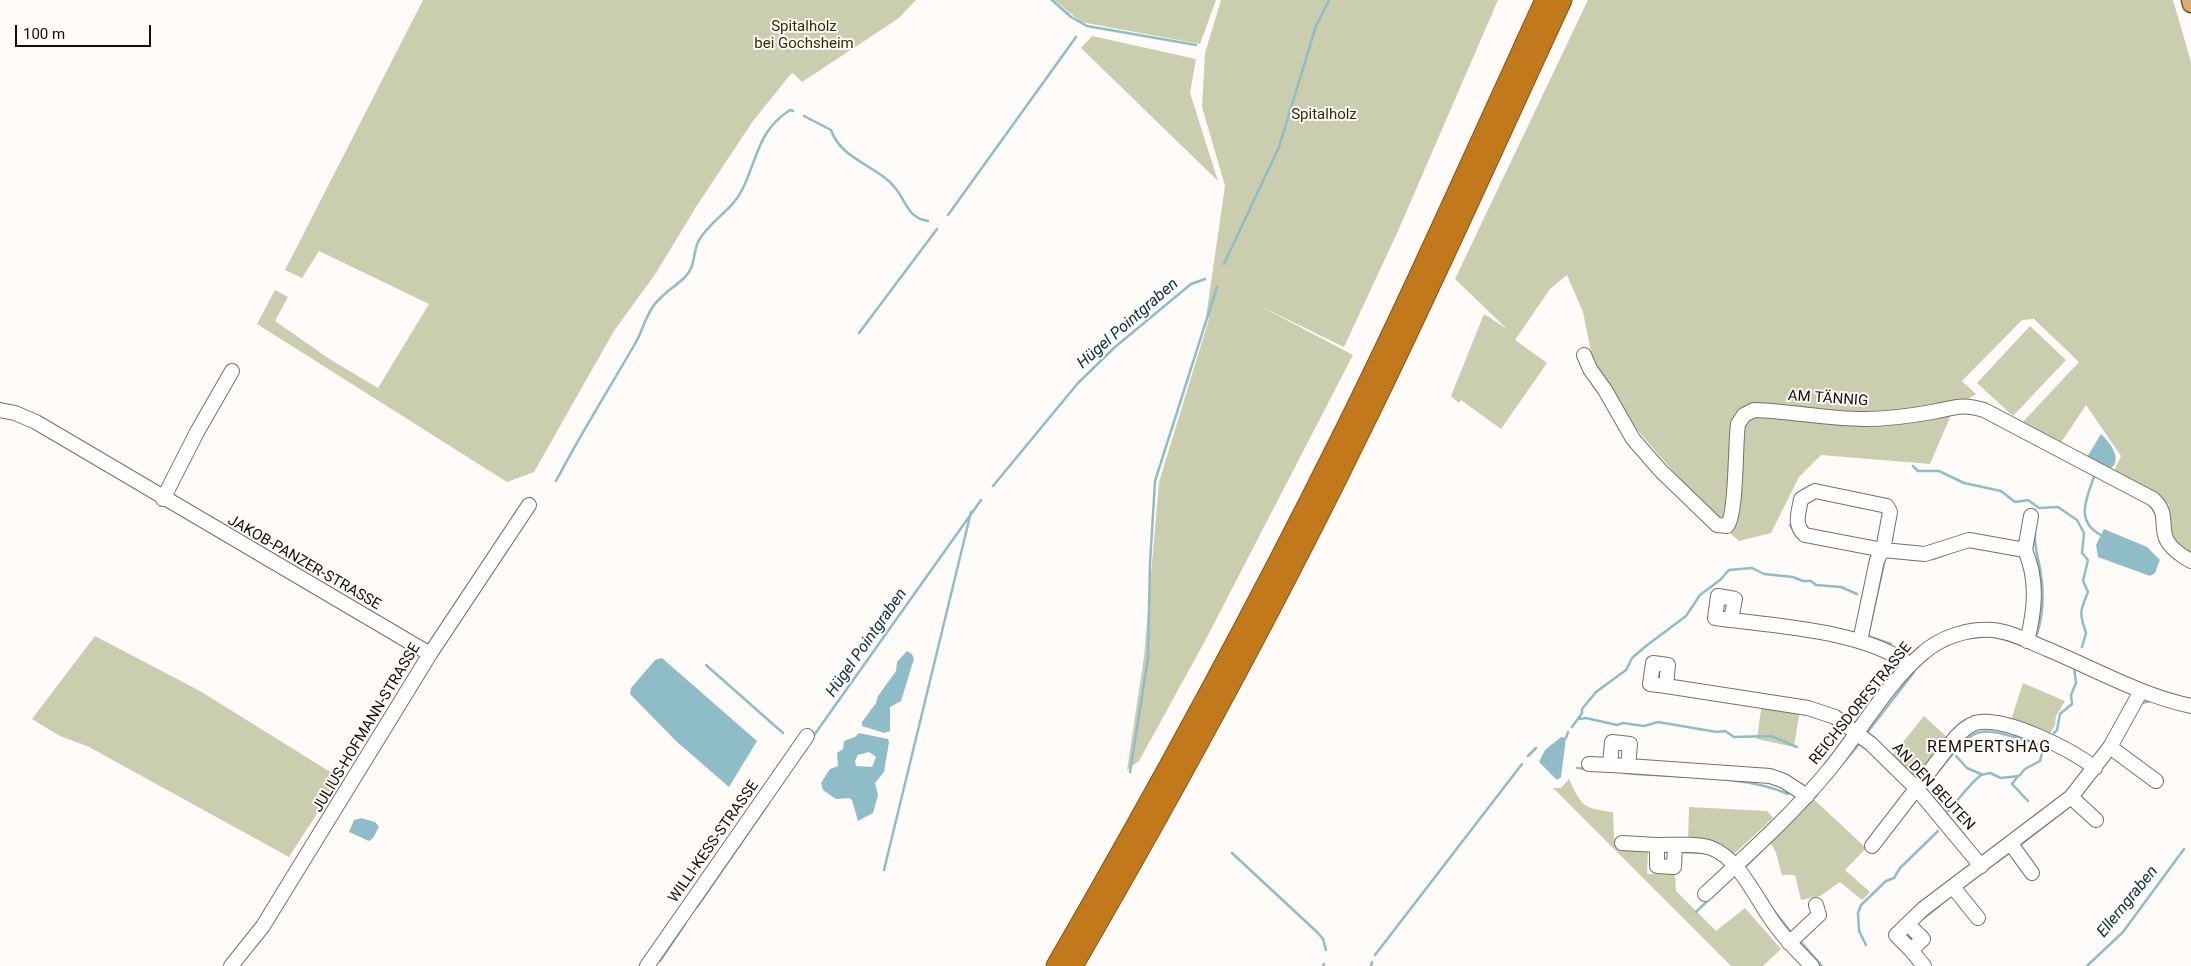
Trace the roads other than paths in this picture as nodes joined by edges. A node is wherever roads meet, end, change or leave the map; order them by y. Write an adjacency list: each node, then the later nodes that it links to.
1 (1545, 0): 47 (highway)
2 (1562, 0): 48 (highway)
3 (1584, 355): 11 (street, AM TÄNNIG)
4 (232, 371): 6 (street)
5 (0, 410): 6 (street, JAKOB-PANZER-STRASSE)
6 (163, 499): 15 (street, JAKOB-PANZER-STRASSE)
7 (529, 505): 15 (street, JULIUS-HOFMANN-STRASSE)
8 (2031, 516): 10 (street)
9 (1883, 550): 9 (street); 10 (street); 13 (street)
10 (2026, 550): 14 (street)
11 (2191, 560)
12 (1731, 620): 13 (street)
13 (1860, 641): 16 (street)
14 (2027, 641): 16 (street, REICHSDORFSTRASSE); 18 (street, REICHSDORFSTRASSE)
15 (430, 654): 45 (street, JULIUS-HOFMANN-STRASSE)
16 (1910, 664): 20 (street, REICHSDORFSTRASSE)
17 (1666, 686): 20 (street, AN DEN BEUTEN)
18 (2140, 691): 19 (street, REICHSDORFSTRASSE); 22 (street)
19 (2191, 706)
20 (1856, 734): 28 (street, AN DEN BEUTEN); 29 (street, REICHSDORFSTRASSE)
21 (807, 736): 46 (street, WILLI-KESS-STRASSE)
22 (2110, 747): 26 (street); 27 (street)
23 (1589, 764): 24 (street)
24 (1610, 765): 25 (street); 25 (street)
25 (1628, 766): 29 (street)
26 (2095, 768): 28 (street); 30 (street)
27 (2156, 781)
28 (1917, 789): 36 (street); 38 (street, AN DEN BEUTEN)
29 (1807, 796): 37 (street, REICHSDORFSTRASSE)
30 (2071, 796): 31 (street); 33 (street)
31 (2096, 820)
32 (1622, 843): 34 (street)
33 (2010, 844): 38 (street); 39 (street)
34 (1657, 845): 35 (street); 35 (street)
35 (1675, 845): 37 (street)
36 (1872, 846)
37 (1736, 866): 41 (street, REICHSDORFSTRASSE); 44 (street)
38 (1981, 866): 40 (street)
39 (2032, 873)
40 (1952, 887): 43 (street); 50 (street)
41 (1706, 894)
42 (1816, 906): 44 (street)
43 (1978, 918)
44 (1789, 943): 49 (street)
45 (231, 966)
46 (647, 966)
47 (1056, 966)
48 (1073, 966)
49 (1812, 966)
50 (1924, 966)

